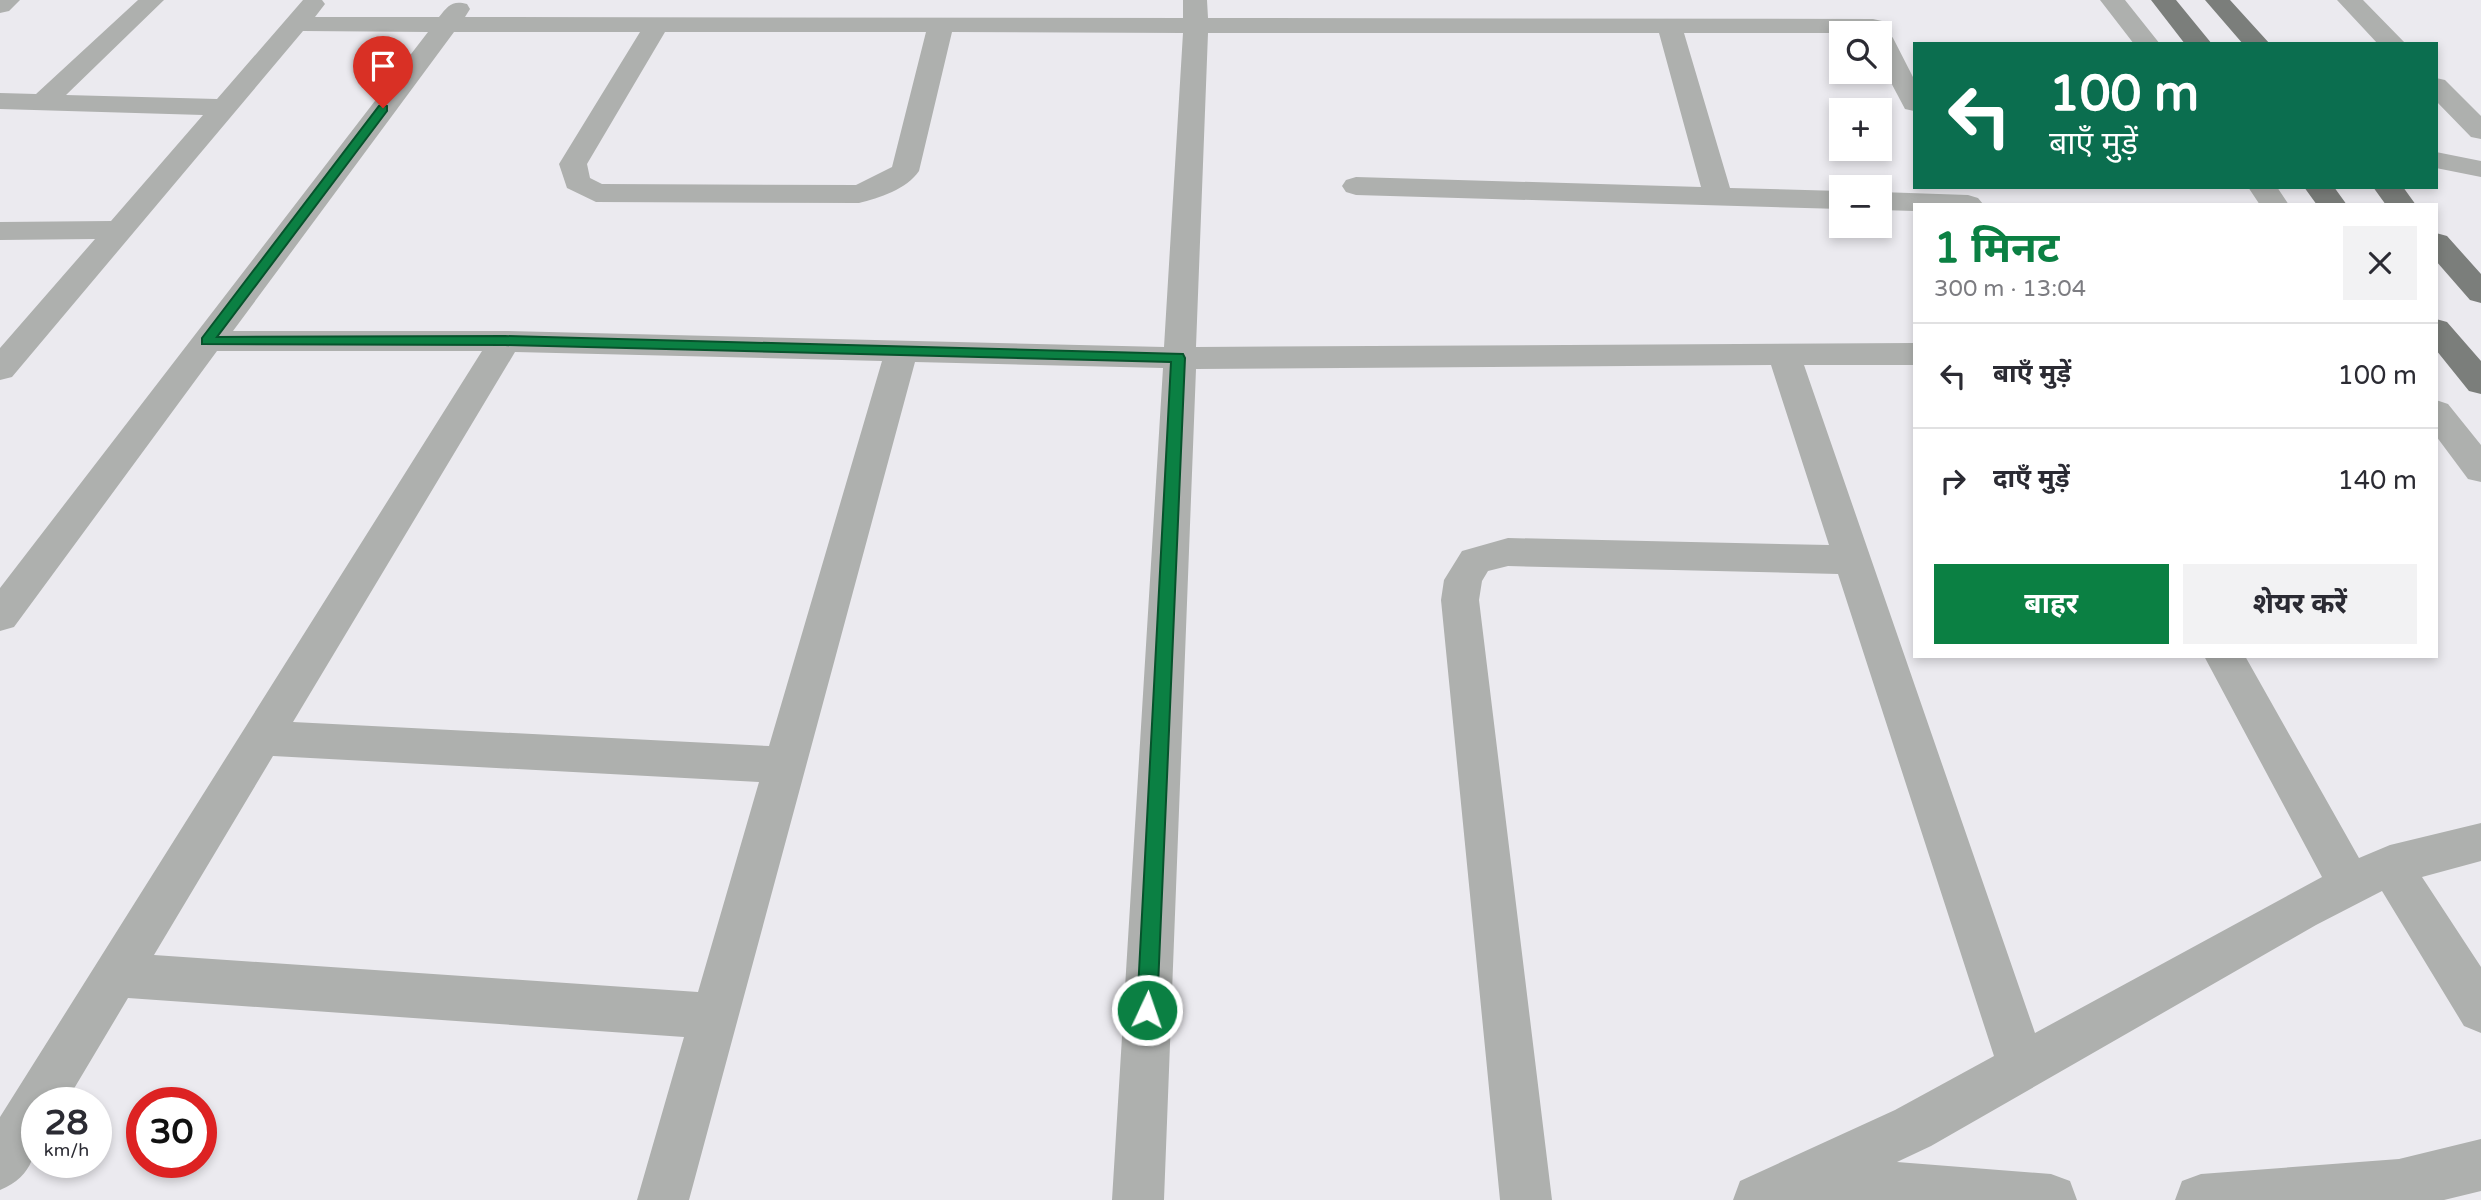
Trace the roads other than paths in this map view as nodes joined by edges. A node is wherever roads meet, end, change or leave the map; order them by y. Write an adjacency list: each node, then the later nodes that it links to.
1 (8, 0): 9 (street)
2 (152, 0): 26 (street)
3 (317, 0): 13 (street)
4 (1859, 0): 12 (street)
5 (2112, 0): 18 (street)
6 (2163, 0): 19 (main road)
7 (2217, 0): 20 (main road)
8 (2349, 0): 21 (street)
9 (0, 6)
10 (456, 12): 13 (street); 14 (street); 47 (street)
11 (1195, 12): 15 (street); 16 (street); 52 (street)
12 (1871, 21)
13 (297, 24): 27 (street)
14 (657, 24): 15 (street); 15 (street)
15 (941, 24)
16 (1669, 26): 17 (street); 35 (street)
17 (1829, 31)
18 (2145, 42)
19 (2197, 42)
20 (2255, 42)
21 (2391, 42)
22 (1892, 61): 25 (street)
23 (2438, 88): 28 (street)
24 (0, 101): 26 (street)
25 (1913, 101)
26 (43, 102): 27 (street)
27 (224, 107): 42 (street)
28 (2481, 131)
29 (2438, 160): 30 (street)
30 (2481, 169)
31 (1356, 186): 35 (street)
32 (2264, 189): 39 (street)
33 (2320, 189): 40 (main road)
34 (2388, 189): 41 (main road)
35 (1718, 196): 37 (street)
36 (1966, 199): 38 (street)
37 (1829, 200)
38 (1892, 201)
39 (2274, 203)
40 (2331, 203)
41 (2400, 203)
42 (119, 230): 43 (street); 53 (street)
43 (0, 231)
44 (2438, 245): 45 (main road)
45 (2481, 293)
46 (2438, 331): 54 (main road)
47 (207, 341): 48 (street); 58 (street)
48 (505, 341): 49 (street); 60 (street)
49 (901, 352): 52 (street); 61 (street)
50 (1783, 353): 51 (street); 52 (street); 57 (street)
51 (1913, 354)
52 (1178, 358): 74 (street)
53 (0, 369)
54 (2481, 383)
55 (2438, 415): 56 (street)
56 (2481, 470)
57 (1852, 560): 67 (street); 75 (street)
58 (0, 616)
59 (2225, 658): 63 (street)
60 (261, 738): 61 (street); 64 (street)
61 (785, 765): 66 (street)
62 (2481, 842): 63 (street)
63 (2370, 875): 65 (street); 67 (street)
64 (116, 975): 66 (street); 68 (street)
65 (2481, 1010)
66 (715, 1016): 73 (street)
67 (2022, 1067): 72 (street)
68 (47, 1087)
69 (21, 1129): 70 (street)
70 (0, 1164)
71 (2481, 1166): 77 (street)
72 (1779, 1191): 76 (street)
73 (663, 1200)
74 (1138, 1200)
75 (1526, 1200)
76 (2051, 1200)
77 (2200, 1200)

